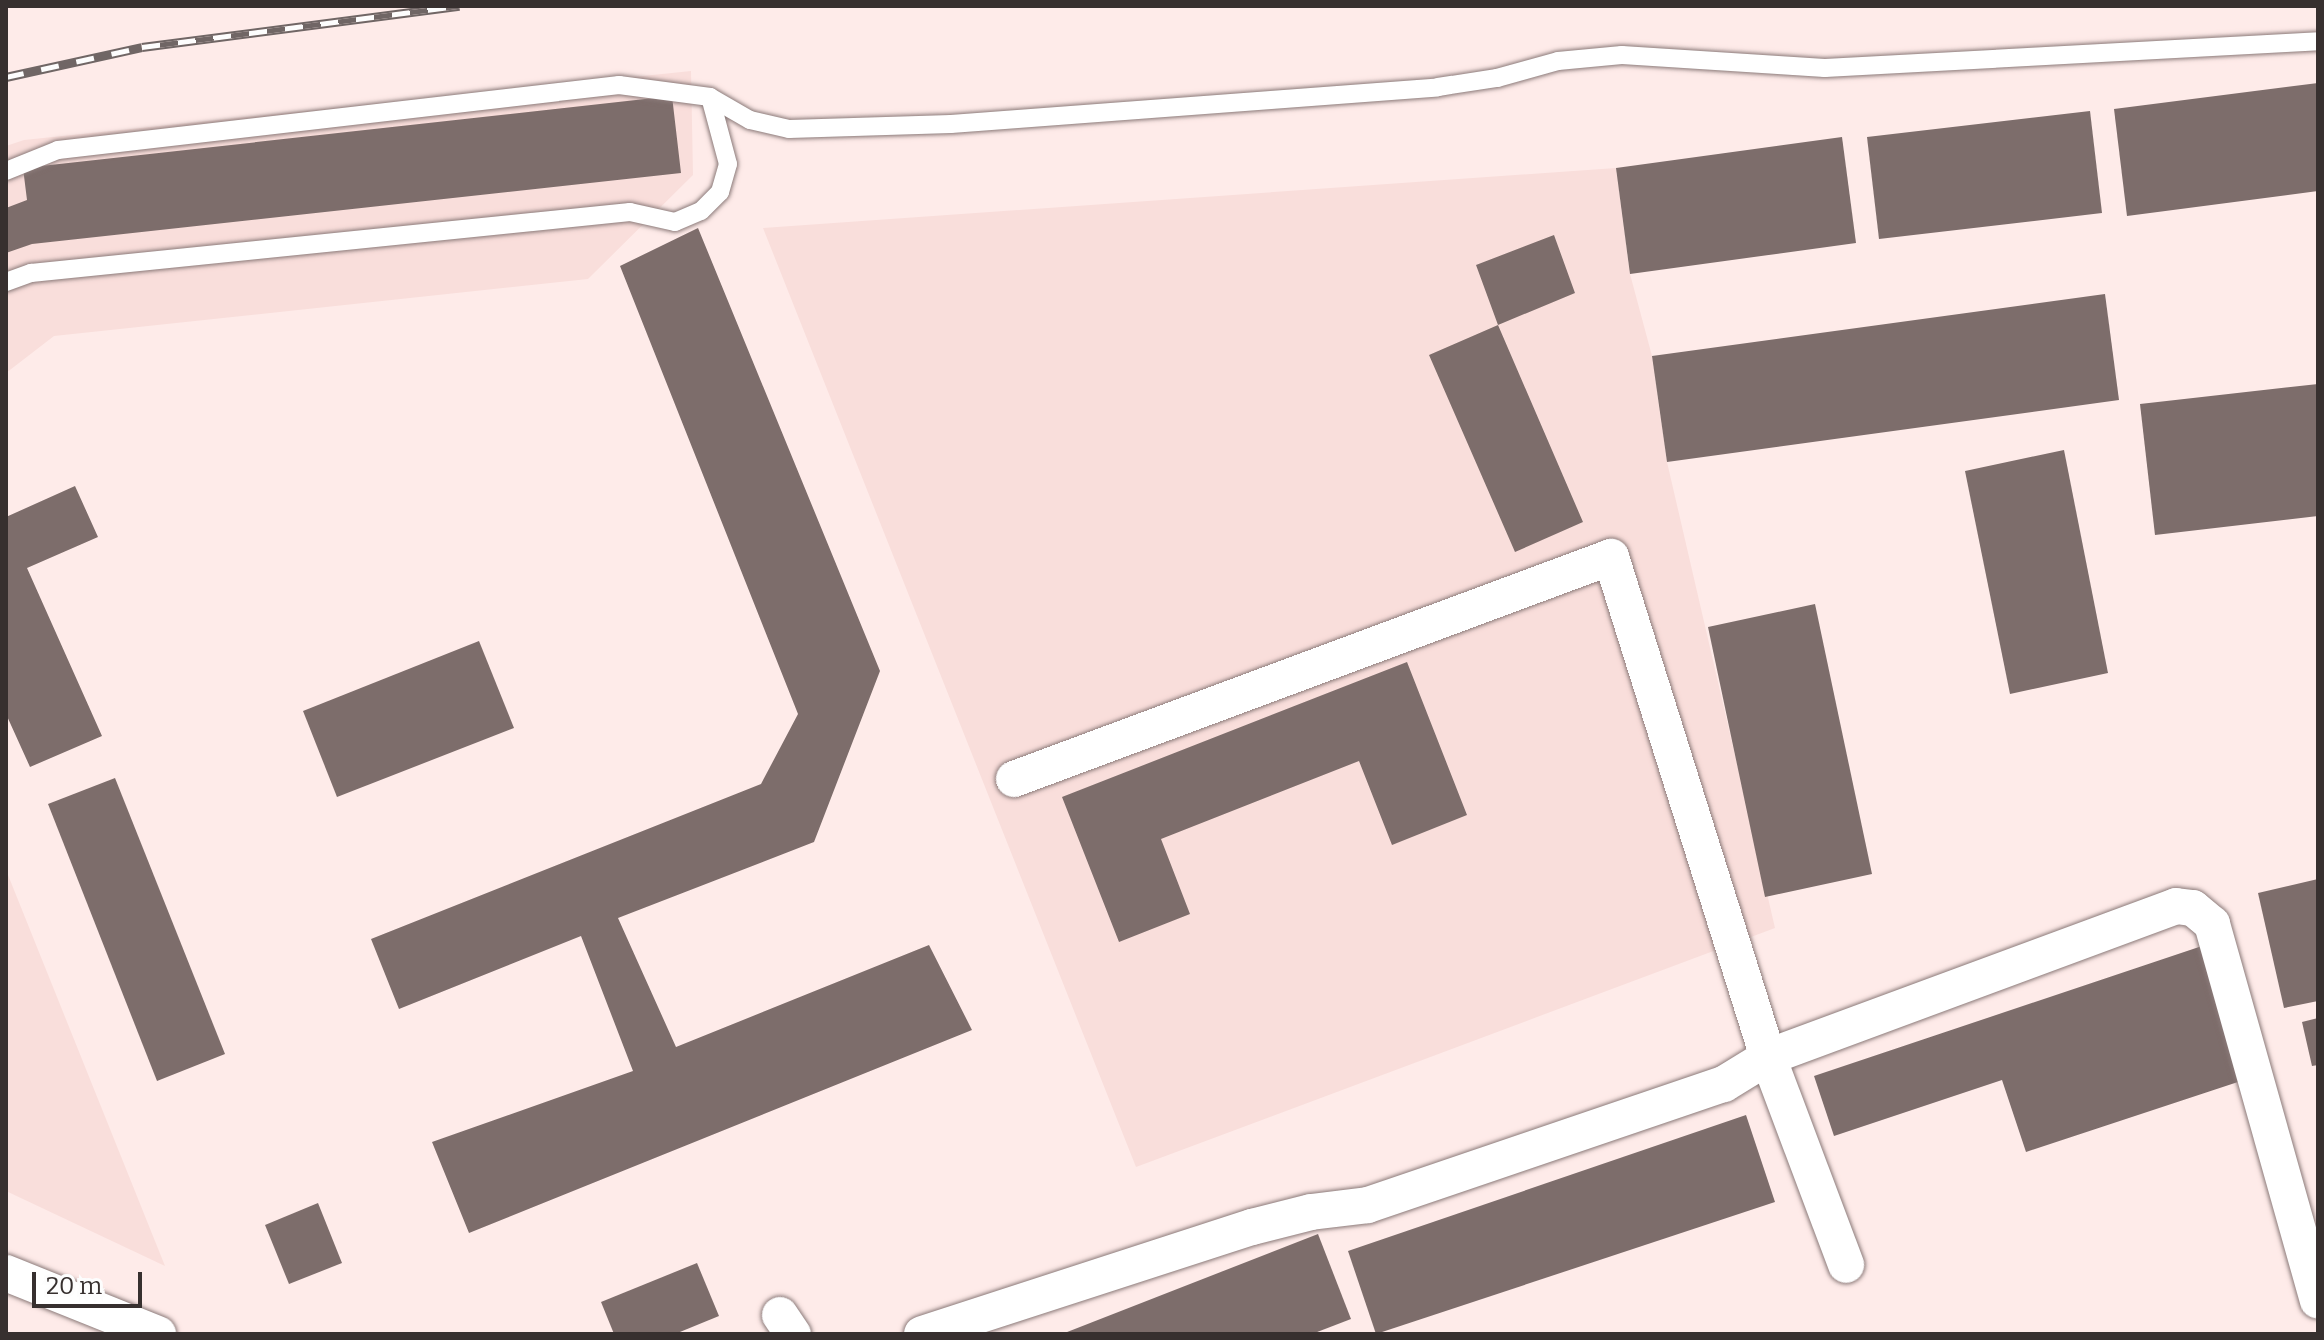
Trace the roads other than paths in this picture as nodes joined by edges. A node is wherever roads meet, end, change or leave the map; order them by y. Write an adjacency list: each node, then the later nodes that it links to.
1 (2318, 41): 2 (lane)
2 (710, 97): 3 (lane); 4 (lane)
3 (6, 171)
4 (6, 282)
5 (1014, 779): 6 (street)
6 (1768, 1057): 7 (street); 9 (street); 11 (street)
7 (1846, 1265)
8 (6, 1273): 10 (street)
9 (2318, 1300)
10 (158, 1334)
11 (922, 1334)

